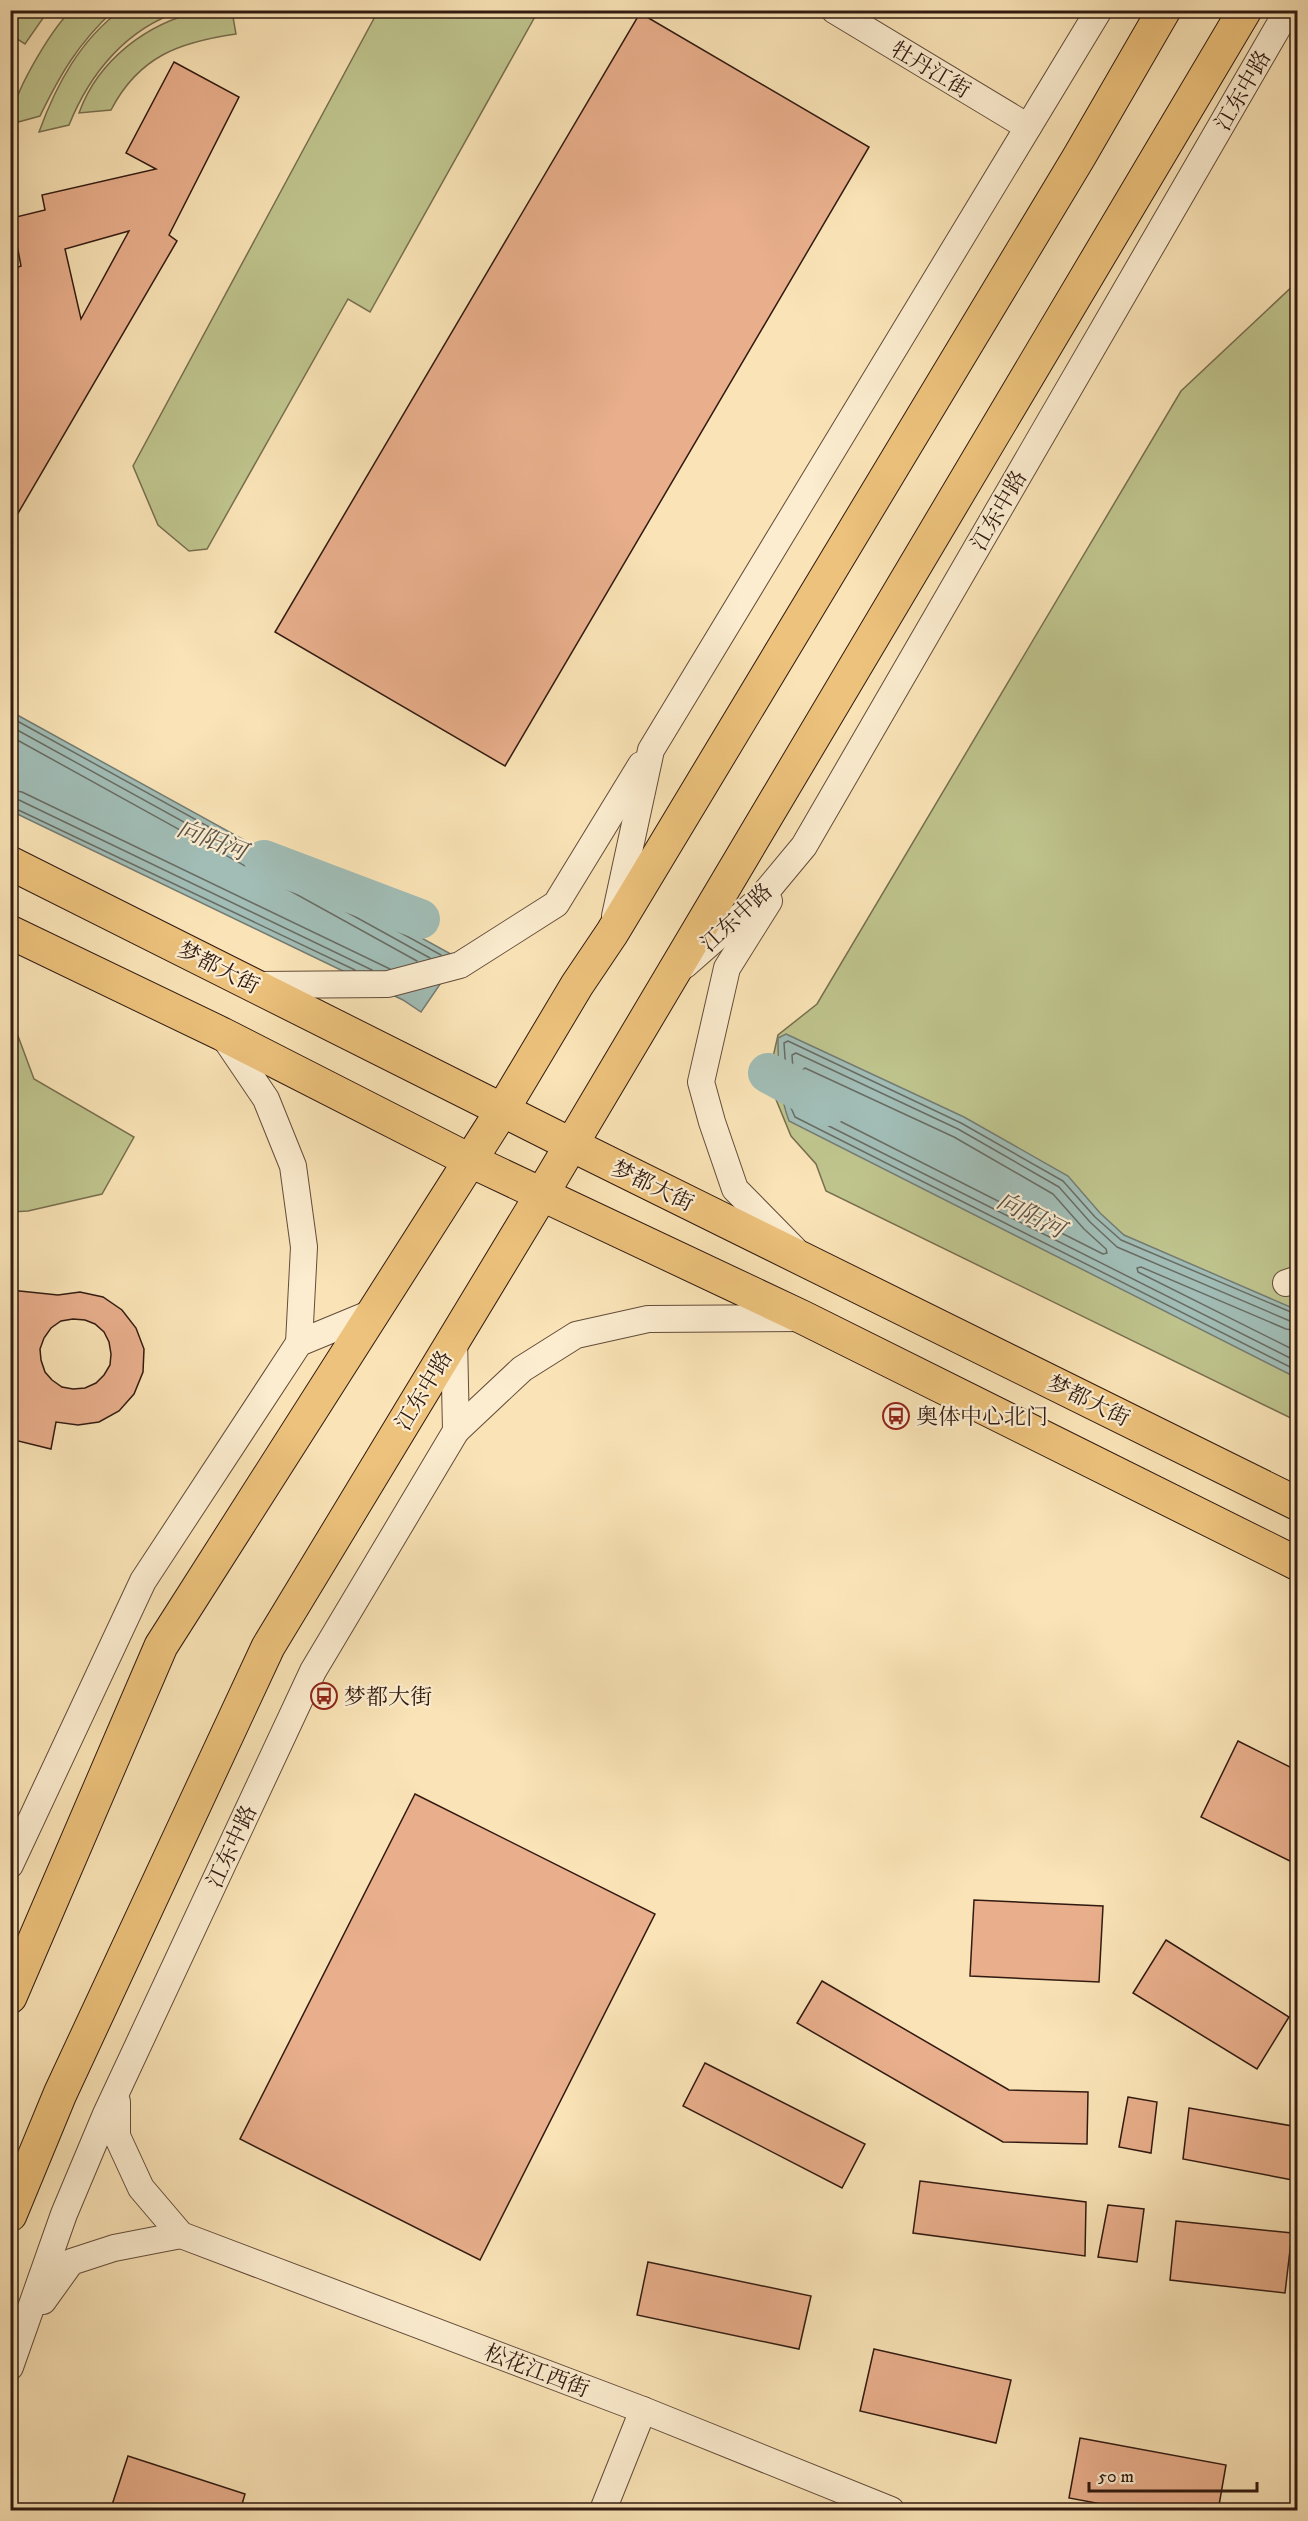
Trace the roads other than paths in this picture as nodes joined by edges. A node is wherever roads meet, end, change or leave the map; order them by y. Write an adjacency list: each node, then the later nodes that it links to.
1 (834, 10): 6 (street, 牡丹江街)
2 (1099, 10): 6 (street)
3 (1164, 10): 11 (main road)
4 (1245, 10): 12 (main road, 江东中路)
5 (1288, 10): 8 (street, 江东中路)
6 (1028, 127): 7 (street)
7 (651, 750): 11 (street); 13 (street)
8 (804, 846): 12 (street, 江东中路); 19 (street)
9 (10, 863): 13 (main road, 梦都大街)
10 (10, 932): 14 (main road)
11 (612, 933): 15 (main road)
12 (669, 978): 16 (main road, 江东中路)
13 (256, 985): 15 (main road, 梦都大街)
14 (222, 1034): 17 (main road); 23 (street)
15 (503, 1109): 16 (main road, 梦都大街); 17 (main road)
16 (570, 1144): 18 (main road, 江东中路); 19 (main road, 梦都大街)
17 (469, 1160): 18 (main road); 20 (main road)
18 (542, 1194): 21 (main road); 22 (main road, 江东中路)
19 (805, 1260): 25 (main road, 梦都大街)
20 (374, 1312): 23 (street); 28 (main road)
21 (802, 1317): 24 (street); 26 (main road)
22 (454, 1338): 24 (street, 江东中路); 30 (main road, 江东中路)
23 (299, 1343): 27 (street)
24 (456, 1431): 29 (street, 江东中路)
25 (1298, 1504)
26 (1298, 1564)
27 (10, 1865)
28 (10, 1997)
29 (116, 2092): 31 (street); 32 (street, 江东中路)
30 (10, 2215)
31 (181, 2235): 32 (street); 34 (street, 松花江西街)
32 (25, 2325): 33 (street, 江东中路)
33 (10, 2367)
34 (643, 2410): 35 (street); 36 (street, 松花江西街)
35 (603, 2511)
36 (891, 2511)

